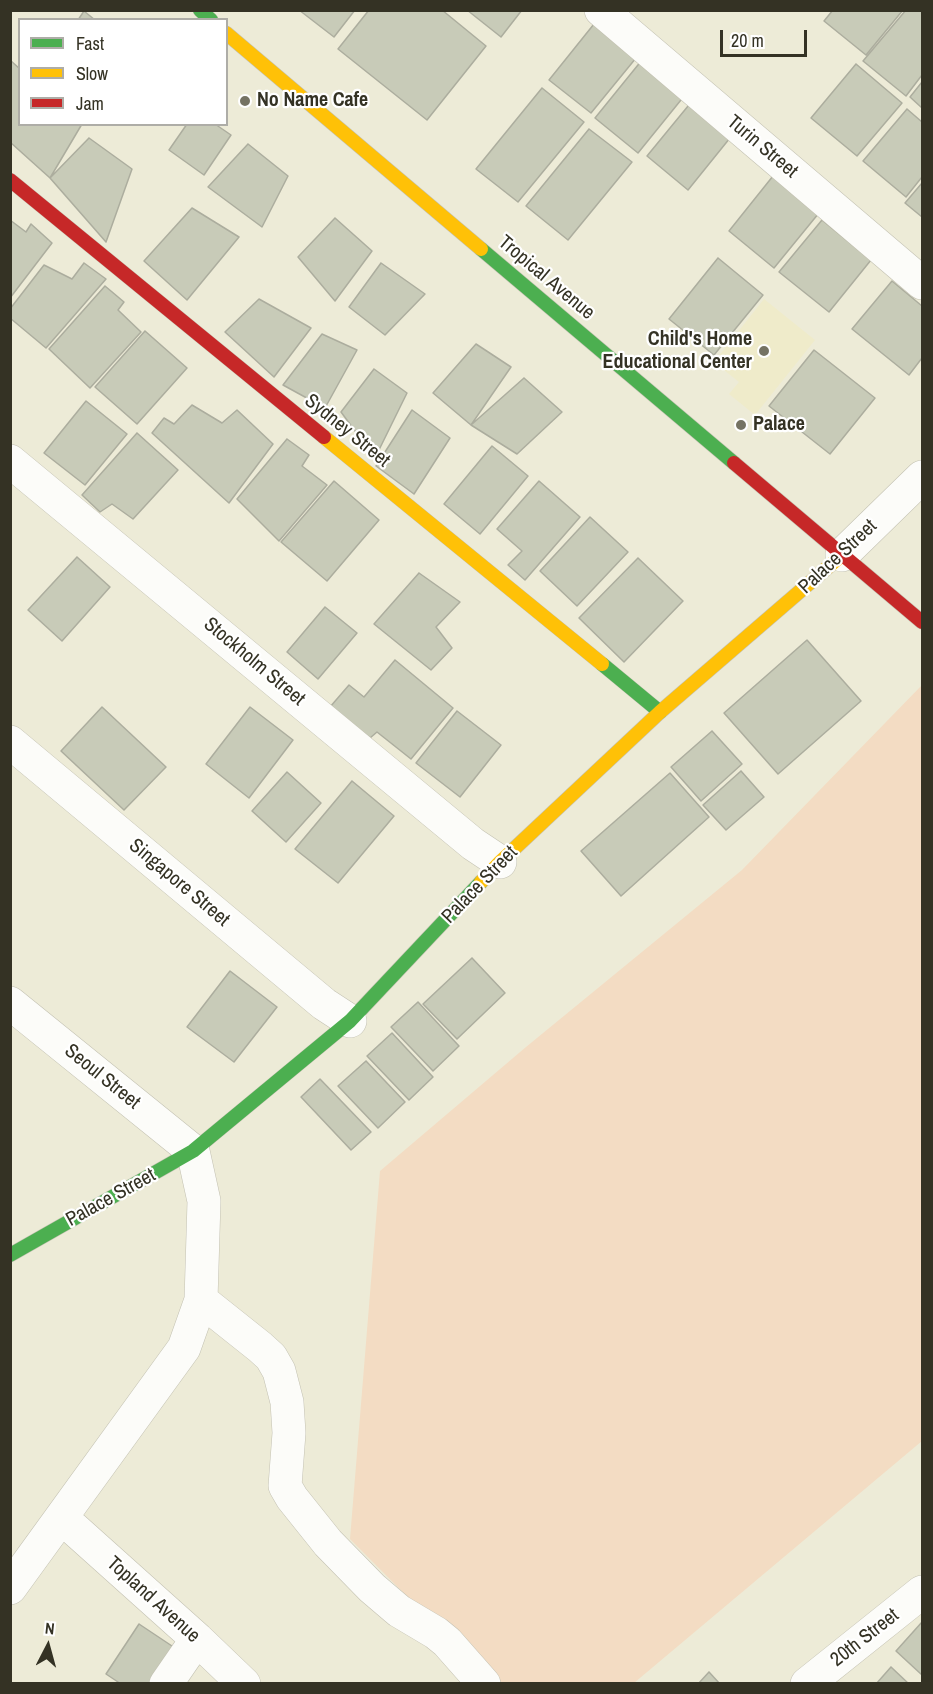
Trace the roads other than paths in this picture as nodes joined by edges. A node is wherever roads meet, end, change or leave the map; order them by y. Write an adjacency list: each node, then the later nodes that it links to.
1 (601, 10): 4 (street, Turin Street)
2 (228, 35): 7 (street, Tropical Avenue)
3 (10, 180): 9 (street, Sydney Street)
4 (922, 283)
5 (10, 461): 11 (street, Stockholm Street)
6 (922, 477): 7 (street, Palace Street)
7 (842, 555): 8 (street, Tropical Avenue); 9 (street, Palace Street)
8 (922, 622)
9 (660, 712): 11 (street, Palace Street)
10 (10, 742): 13 (street, Singapore Street)
11 (500, 862): 13 (street, Palace Street)
12 (10, 1003): 14 (street, Seoul Street)
13 (350, 1021): 14 (street, Palace Street)
14 (194, 1151): 15 (street, Palace Street); 16 (street)
15 (10, 1255)
16 (201, 1300): 17 (street); 23 (street)
17 (62, 1518): 18 (street); 20 (street, Topland Avenue)
18 (10, 1588)
19 (922, 1592): 24 (street, 20th Street)
20 (196, 1639): 21 (street); 22 (street, Topland Avenue)
21 (166, 1683)
22 (244, 1683)
23 (484, 1683)
24 (807, 1683)

